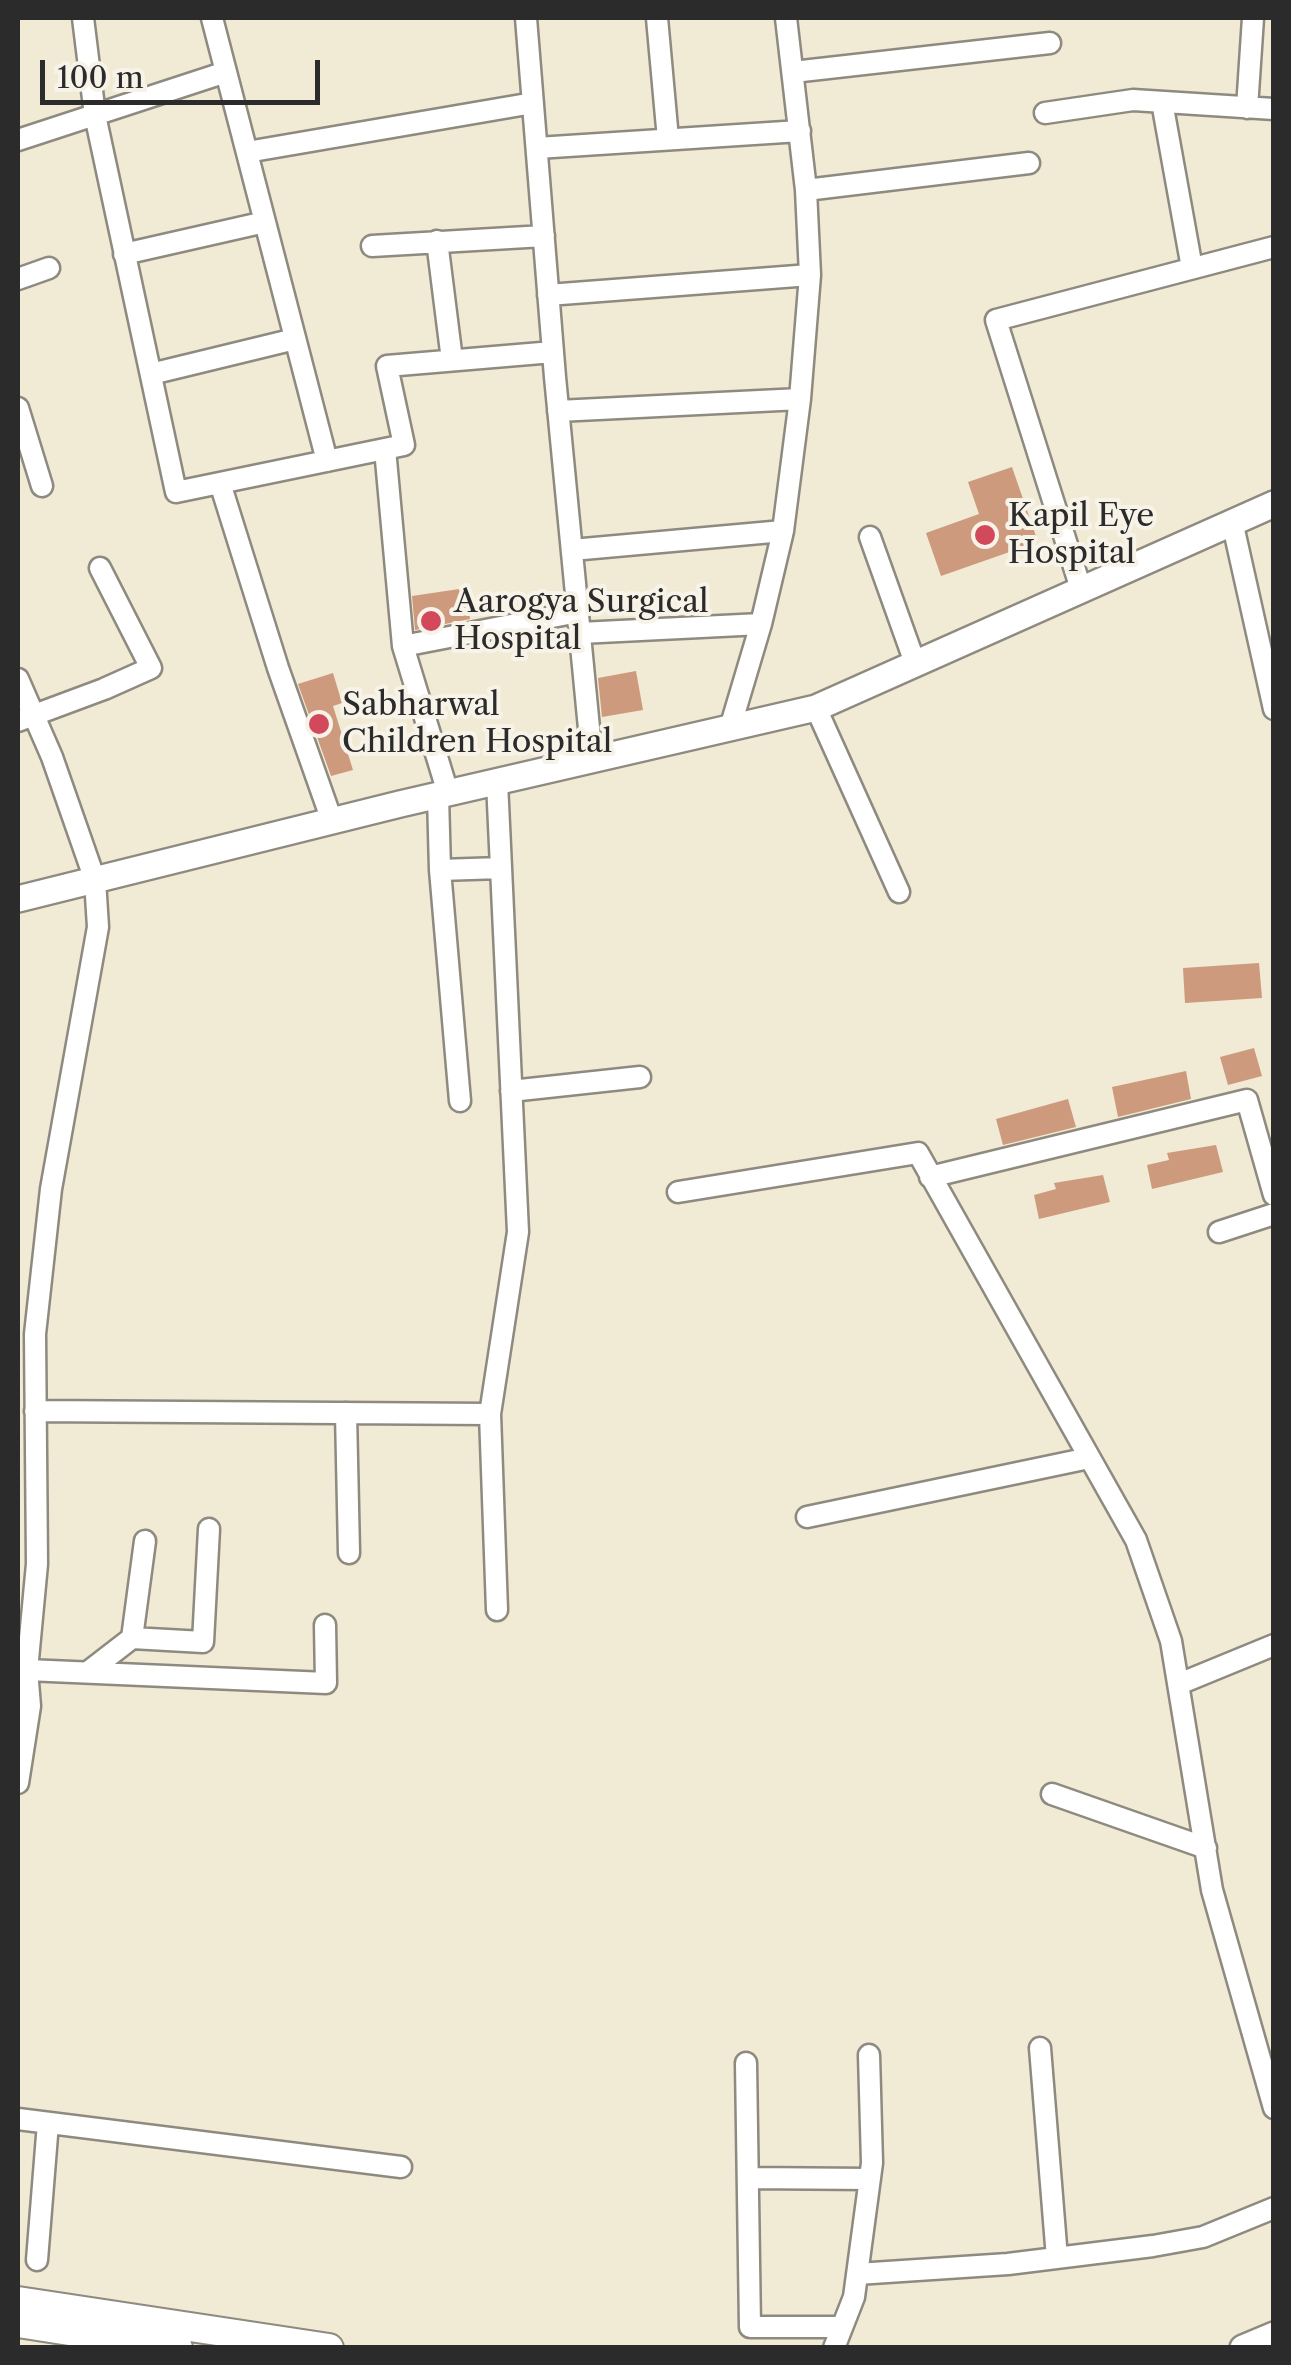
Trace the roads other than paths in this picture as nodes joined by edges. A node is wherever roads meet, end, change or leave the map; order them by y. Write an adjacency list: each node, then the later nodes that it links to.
1 (83, 18): 15 (street)
2 (212, 18): 8 (street)
3 (526, 18): 11 (street)
4 (657, 18): 18 (street)
5 (786, 18): 9 (street)
6 (1253, 18): 12 (street)
7 (1050, 43): 9 (street)
8 (226, 72): 15 (street); 20 (street)
9 (793, 72): 16 (street)
10 (1162, 102): 12 (street); 14 (street); 30 (street)
11 (533, 103): 19 (street); 20 (street)
12 (1247, 108): 13 (street)
13 (1274, 109)
14 (1045, 113)
15 (95, 115): 17 (street); 28 (street)
16 (800, 131): 18 (street); 22 (street)
17 (18, 140)
18 (668, 140): 19 (street)
19 (536, 148): 24 (street)
20 (247, 152): 23 (street)
21 (1029, 163): 22 (street)
22 (806, 190): 31 (street)
23 (265, 222): 28 (street); 34 (street)
24 (544, 236): 25 (street); 33 (street)
25 (438, 241): 26 (street); 36 (street)
26 (372, 246)
27 (1274, 246): 30 (street)
28 (124, 254): 37 (street)
29 (50, 268): 32 (street)
30 (1192, 268): 51 (street)
31 (810, 274): 33 (street); 38 (street)
32 (18, 279)
33 (548, 294): 35 (street)
34 (295, 339): 37 (street); 42 (street)
35 (552, 352): 36 (street); 40 (street)
36 (452, 360): 41 (street)
37 (151, 374): 43 (street)
38 (800, 398): 40 (street); 47 (street)
39 (18, 408): 44 (street)
40 (558, 412): 49 (street)
41 (385, 449): 42 (street); 55 (street)
42 (327, 461): 43 (street)
43 (220, 483): 65 (street)
44 (42, 486)
45 (1274, 504): 46 (street)
46 (1232, 520): 51 (street); 59 (street)
47 (783, 531): 49 (street); 53 (street)
48 (870, 537): 56 (street)
49 (572, 550): 52 (street)
50 (100, 568): 60 (street)
51 (1081, 589): 56 (street)
52 (578, 612): 54 (street); 55 (street)
53 (762, 624): 54 (street); 61 (street)
54 (580, 634): 62 (street)
55 (402, 646): 64 (street)
56 (915, 664): 58 (street)
57 (18, 678): 60 (street)
58 (816, 708): 61 (street); 69 (street)
59 (1274, 709)
60 (26, 718): 68 (street)
61 (730, 728): 62 (street)
62 (592, 760): 63 (street)
63 (497, 782): 64 (street); 66 (street)
64 (443, 794): 65 (street); 67 (street)
65 (332, 821): 68 (street)
66 (501, 868): 67 (street); 72 (street)
67 (440, 870): 73 (street)
68 (95, 880): 70 (street); 79 (street)
69 (899, 892)
70 (18, 900)
71 (640, 1077): 72 (street)
72 (511, 1092): 81 (street)
73 (460, 1100)
74 (930, 1177): 75 (street); 76 (street); 82 (street)
75 (678, 1192)
76 (1274, 1195)
77 (1274, 1214): 78 (street)
78 (1219, 1232)
79 (29, 1402): 80 (street); 87 (street)
80 (346, 1413): 81 (street); 86 (street)
81 (490, 1414): 88 (street)
82 (1089, 1458): 83 (street); 94 (street)
83 (807, 1518)
84 (209, 1529): 90 (street)
85 (145, 1541): 90 (street)
86 (348, 1553)
87 (26, 1588): 92 (street)
88 (497, 1610)
89 (325, 1625): 93 (street)
90 (132, 1638): 93 (street)
91 (1274, 1645): 94 (street)
92 (27, 1670): 93 (street); 95 (street)
93 (88, 1672)
94 (1178, 1684): 98 (street)
95 (24, 1706): 96 (street)
96 (18, 1783)
97 (1052, 1794): 98 (street)
98 (1206, 1848): 102 (street)
99 (1040, 2048): 109 (street)
100 (869, 2055): 107 (street)
101 (746, 2063): 106 (street)
102 (1273, 2107)
103 (18, 2119): 104 (street)
104 (48, 2123): 105 (street); 110 (street)
105 (401, 2167)
106 (748, 2178): 107 (street); 114 (street)
107 (870, 2179): 111 (street)
108 (1274, 2208): 109 (street)
109 (1056, 2258): 111 (street)
110 (37, 2260)
111 (857, 2274): 114 (street)
112 (18, 2301): 116 (main road)
113 (18, 2323): 117 (main road)
114 (842, 2327): 119 (street)
115 (1274, 2335): 120 (street)
116 (255, 2342): 118 (main road)
117 (178, 2348)
118 (329, 2348)
119 (834, 2348)
120 (1243, 2348)

